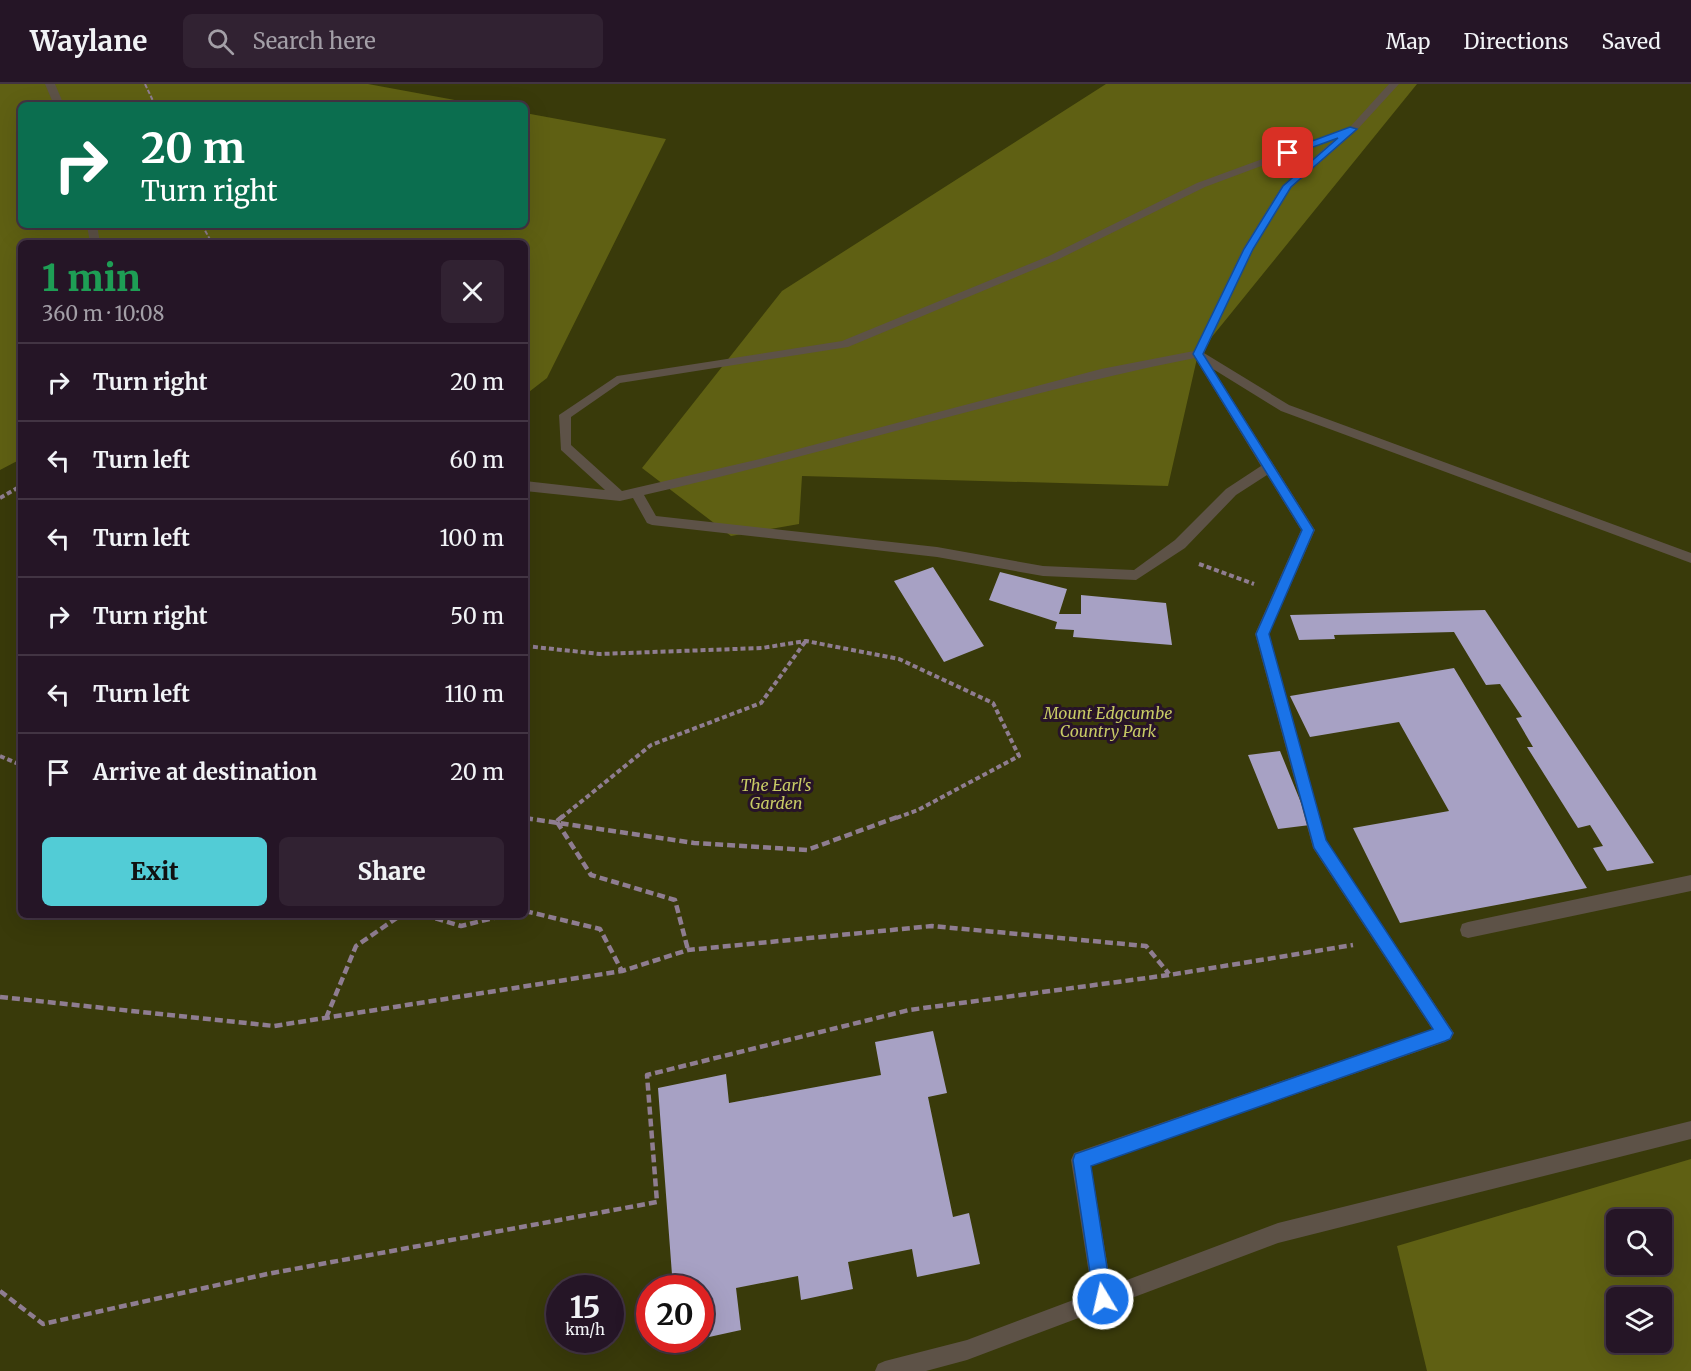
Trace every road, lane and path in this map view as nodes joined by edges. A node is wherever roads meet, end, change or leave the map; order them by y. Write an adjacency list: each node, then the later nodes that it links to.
1 (50, 84): 4 (lane)
2 (145, 84): 5 (path)
3 (1394, 84): 6 (lane)
4 (58, 102)
5 (153, 102)
6 (1353, 129): 7 (lane); 12 (lane)
7 (1198, 354): 8 (lane); 11 (lane); 15 (lane)
8 (1269, 467): 14 (lane); 16 (lane)
9 (528, 486): 12 (lane)
10 (18, 488): 13 (path)
11 (636, 492): 12 (lane); 14 (lane)
12 (620, 496)
13 (0, 498)
14 (1167, 553): 16 (path)
15 (1691, 558)
16 (1280, 593): 29 (lane)
17 (806, 641): 18 (path); 22 (path); 22 (path)
18 (528, 646)
19 (0, 756): 20 (path)
20 (18, 764)
21 (528, 818): 22 (path)
22 (556, 822): 30 (path)
23 (1691, 883): 28 (lane)
24 (528, 911): 31 (path)
25 (397, 918): 34 (path)
26 (433, 918): 27 (path)
27 (494, 918)
28 (1468, 930)
29 (1383, 941): 32 (path); 37 (lane)
30 (688, 950): 31 (path); 32 (path)
31 (622, 971): 34 (path)
32 (1170, 975): 36 (path)
33 (0, 997): 34 (path)
34 (326, 1018)
35 (1691, 1130): 37 (lane)
36 (0, 1291)
37 (1103, 1299): 38 (lane)
38 (885, 1371)

